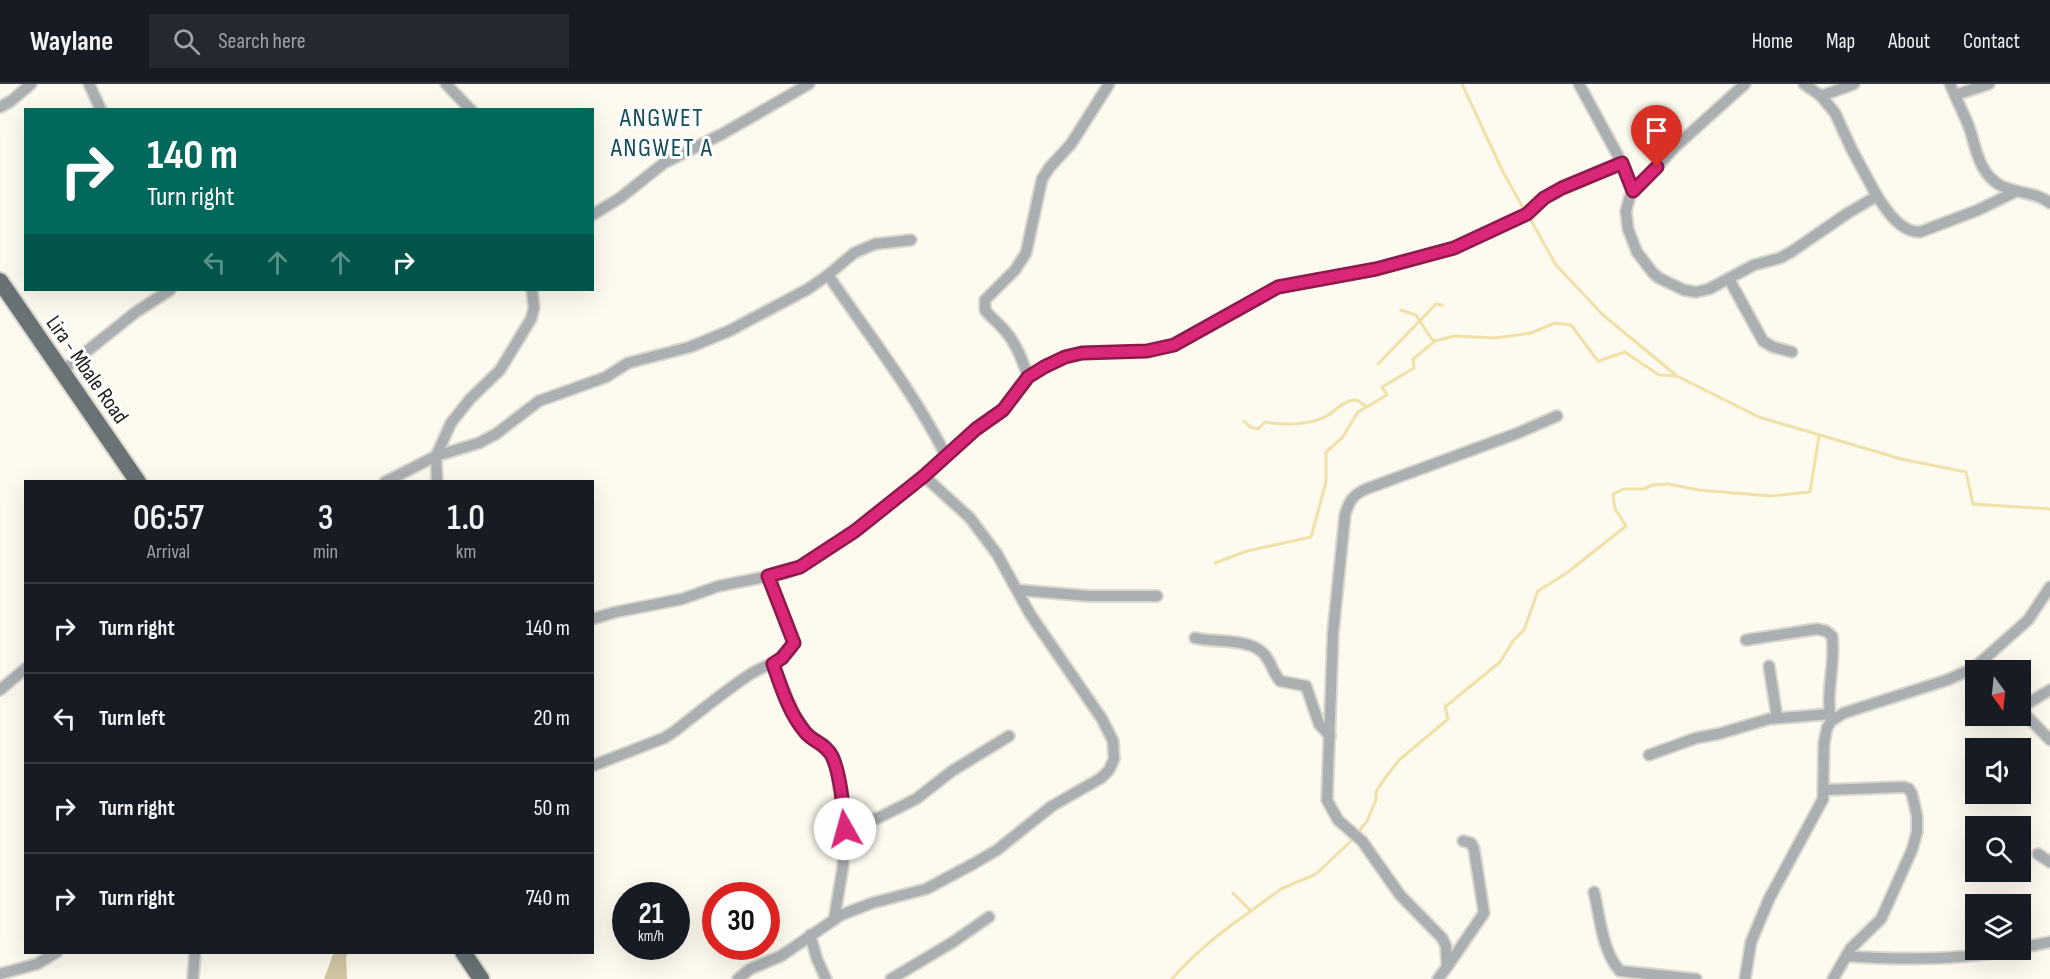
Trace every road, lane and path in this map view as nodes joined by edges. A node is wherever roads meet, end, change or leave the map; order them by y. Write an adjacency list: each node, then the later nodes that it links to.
1 (31, 84): 14 (street)
2 (89, 84): 15 (street)
3 (446, 84): 16 (street)
4 (809, 84): 22 (street)
5 (1109, 84): 31 (street)
6 (1579, 84): 17 (street)
7 (1745, 84): 18 (street)
8 (1804, 84): 13 (street)
9 (1854, 84): 13 (street)
10 (1950, 84): 12 (street)
11 (1989, 84): 12 (street)
12 (1955, 95): 19 (street)
13 (1821, 96): 20 (street)
14 (0, 107)
15 (100, 108)
16 (469, 108)
17 (1622, 163): 18 (street); 31 (street)
18 (1633, 191): 25 (street)
19 (2015, 192): 20 (street); 21 (street)
20 (1877, 196): 25 (street)
21 (2048, 197)
22 (594, 214)
23 (911, 240): 24 (street)
24 (828, 275): 33 (street); 34 (street)
25 (1729, 279): 29 (street)
26 (0, 281): 30 (main road, Lira - Mbale Road)
27 (168, 291): 30 (street)
28 (532, 291): 33 (street)
29 (1792, 352)
30 (62, 371): 36 (main road, Lira - Mbale Road)
31 (1028, 377): 34 (street)
32 (1557, 416): 58 (street)
33 (436, 456): 37 (street); 38 (street)
34 (946, 456): 35 (street)
35 (924, 476): 39 (street); 41 (street)
36 (137, 480)
37 (389, 480)
38 (437, 480)
39 (768, 576): 43 (street); 47 (street)
40 (2050, 587): 46 (street)
41 (1018, 590): 42 (street); 69 (street)
42 (1157, 596)
43 (594, 618)
44 (1196, 638): 58 (street)
45 (1746, 640): 55 (street)
46 (1985, 660)
47 (773, 664): 61 (street); 63 (street)
48 (1769, 666): 54 (street)
49 (24, 670): 51 (street)
50 (1965, 673): 55 (street)
51 (0, 690)
52 (2050, 690): 53 (street)
53 (2031, 701)
54 (1777, 717): 55 (street); 60 (street)
55 (1830, 717): 62 (street)
56 (2031, 720): 59 (street)
57 (1009, 736): 63 (street)
58 (1330, 736): 78 (street)
59 (2050, 740)
60 (1649, 755)
61 (594, 765)
62 (1824, 790): 76 (street); 87 (street)
63 (845, 829): 69 (street)
64 (1463, 841): 78 (street)
65 (2038, 854): 66 (street)
66 (2050, 862)
67 (1594, 892): 86 (street)
68 (989, 917): 84 (street)
69 (834, 920): 70 (street)
70 (810, 935): 82 (street); 83 (street)
71 (2050, 942): 72 (street)
72 (2031, 946)
73 (53, 954): 79 (street)
74 (195, 954): 80 (street)
75 (464, 954): 81 (main road)
76 (1846, 956): 77 (street); 88 (street)
77 (1965, 957)
78 (1447, 967): 85 (street)
79 (0, 974)
80 (193, 979)
81 (481, 979)
82 (738, 979)
83 (826, 979)
84 (891, 979)
85 (1438, 979)
86 (1696, 979)
87 (1745, 979)
88 (1833, 979)

